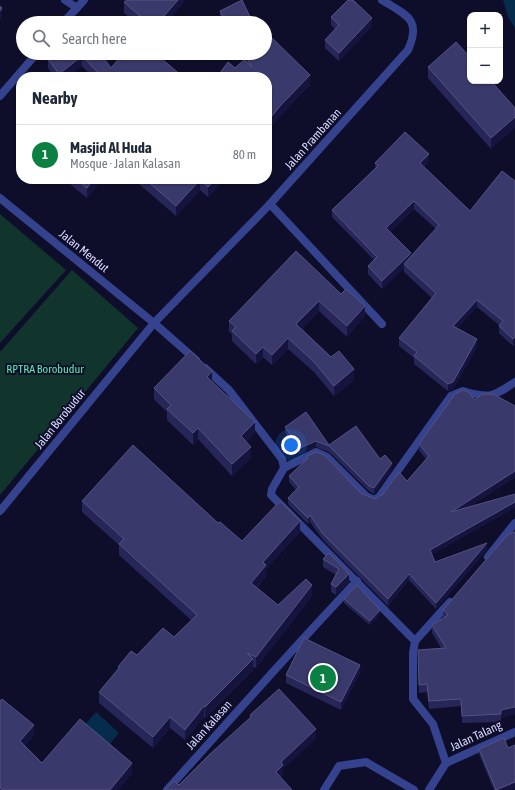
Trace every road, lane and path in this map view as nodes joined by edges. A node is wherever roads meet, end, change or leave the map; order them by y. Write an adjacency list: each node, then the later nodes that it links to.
1 (65, 0): 4 (street)
2 (84, 0): 4 (street)
3 (382, 0): 11 (street, Jalan Prambanan)
4 (77, 8): 5 (street)
5 (70, 16)
6 (31, 60): 7 (street)
7 (21, 72)
8 (16, 77): 9 (street)
9 (0, 96)
10 (0, 198): 12 (street, Jalan Mendut)
11 (270, 204): 12 (street, Jalan Prambanan); 13 (street)
12 (154, 323): 15 (street, Jalan Mendut); 16 (street, Jalan Borobudur)
13 (382, 324)
14 (515, 382): 15 (street)
15 (284, 468): 19 (street)
16 (0, 510)
17 (515, 523): 18 (street)
18 (485, 561)
19 (357, 581): 21 (street); 25 (street, Jalan Kalasan)
20 (455, 596): 21 (street)
21 (415, 641): 23 (street, Jalan Talang)
22 (515, 732): 23 (street, Jalan Talang)
23 (446, 763): 27 (street, Jalan Talang)
24 (408, 788): 26 (street)
25 (168, 790)
26 (324, 790)
27 (429, 790)

